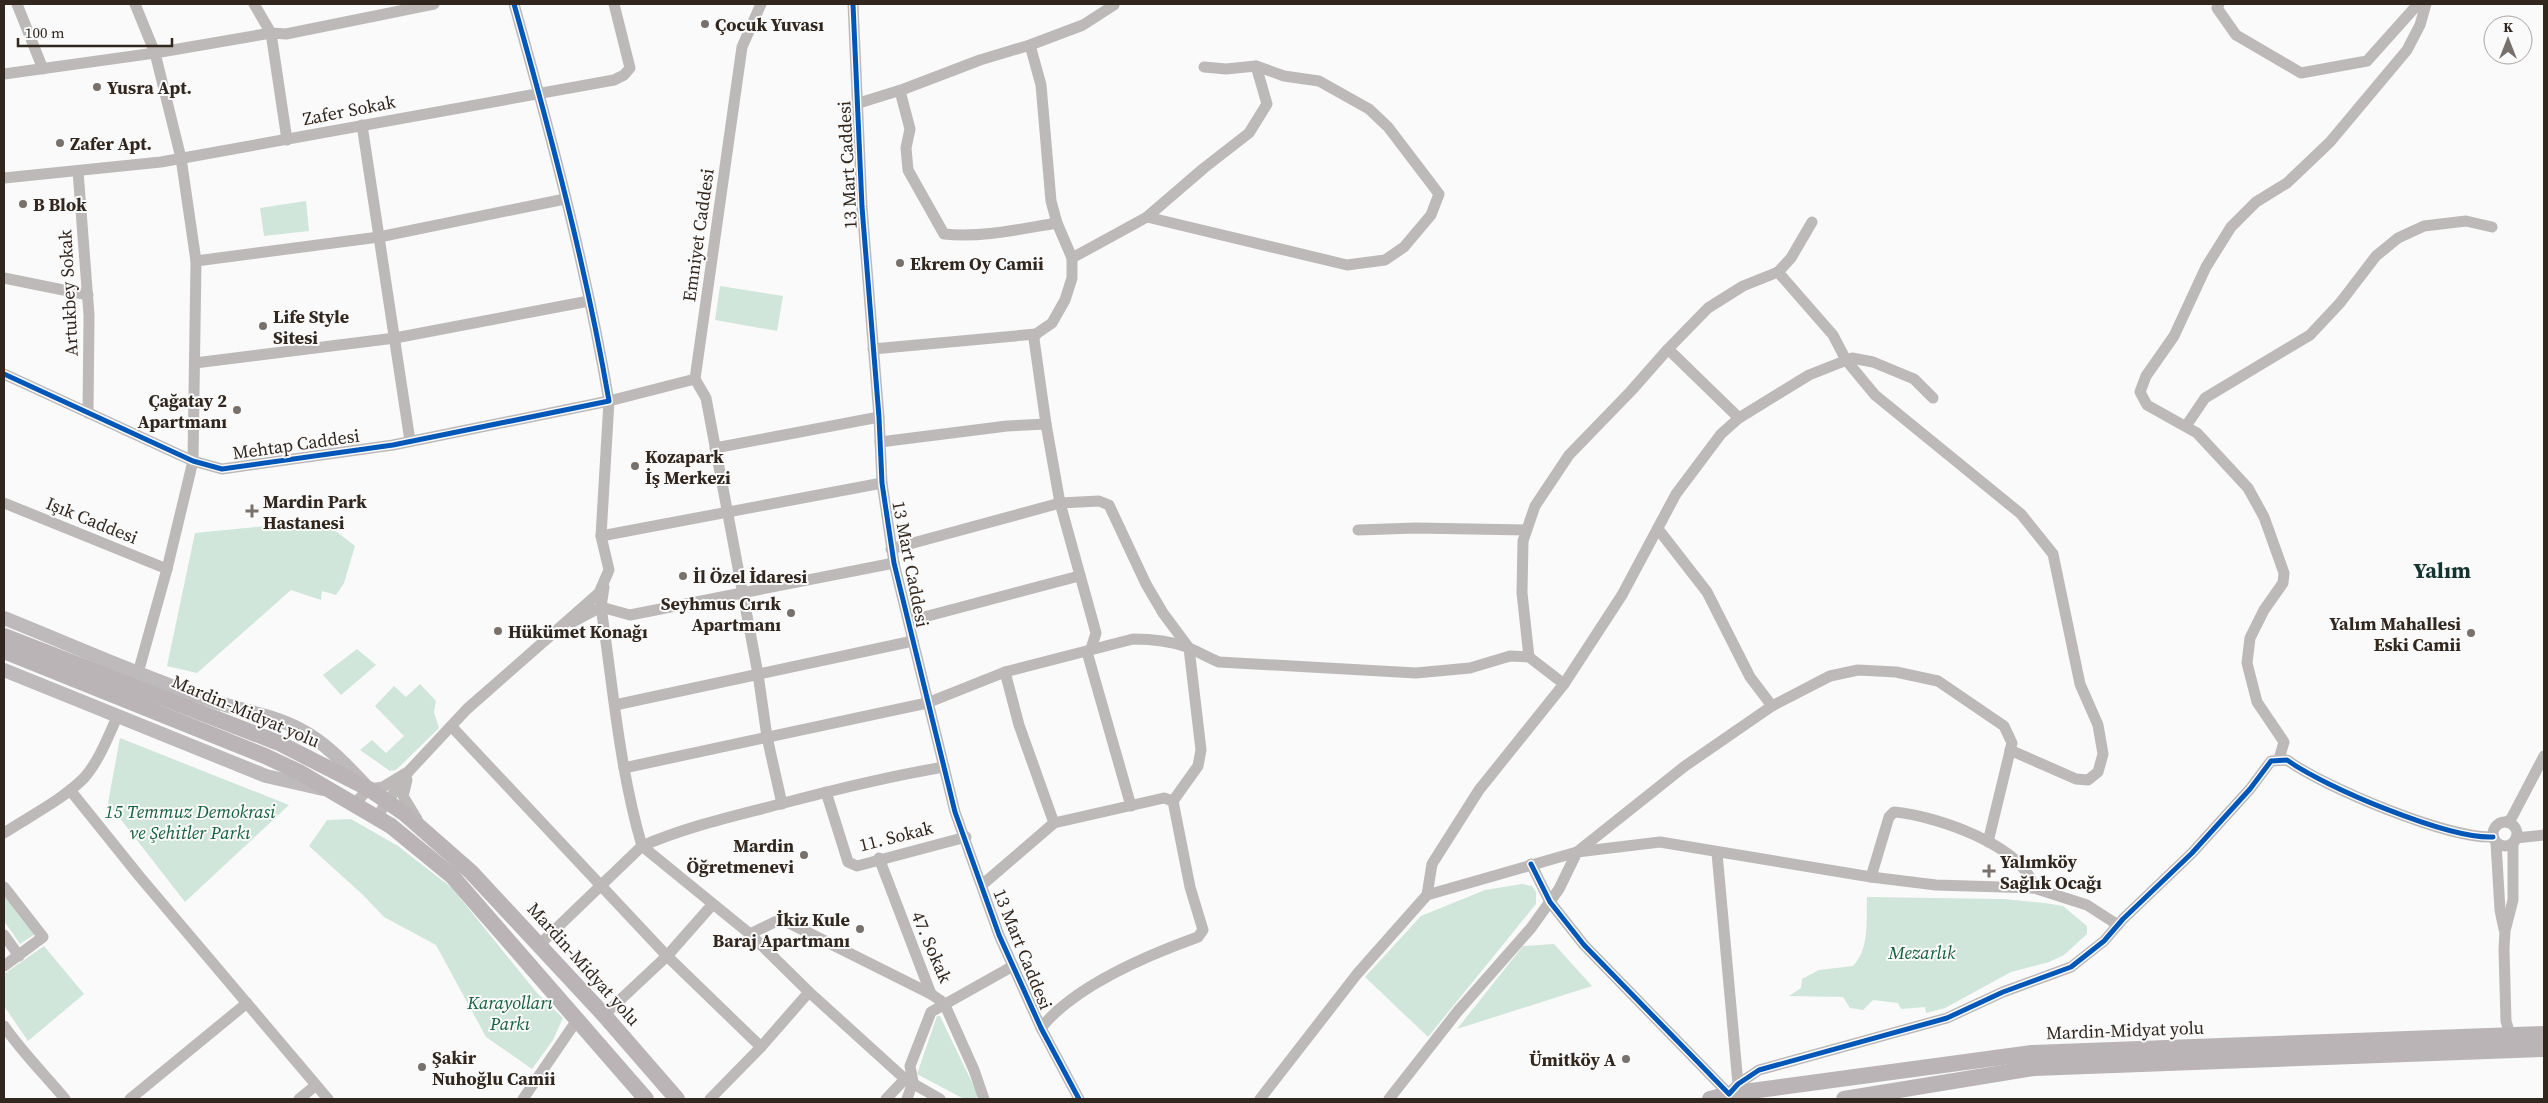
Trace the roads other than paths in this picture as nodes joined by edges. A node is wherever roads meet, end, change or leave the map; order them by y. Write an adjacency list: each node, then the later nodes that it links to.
1 (17, 4): 18 (street)
2 (135, 4): 15 (street)
3 (254, 4): 13 (street)
4 (434, 4): 13 (street)
5 (514, 4): 21 (street)
6 (614, 4): 21 (street, Zafer Sokak)
7 (761, 4): 47 (street, Emniyet Caddesi)
8 (852, 4): 22 (street, 13 Mart Caddesi)
9 (2219, 4): 10 (street)
10 (2418, 4)
11 (2426, 4): 54 (street)
12 (1114, 5): 14 (street)
13 (271, 33): 15 (street); 24 (street)
14 (1030, 45): 20 (street); 31 (street)
15 (155, 53): 18 (street); 25 (street)
16 (1256, 66): 17 (street); 29 (street); 29 (street)
17 (1204, 67)
18 (43, 69): 19 (street)
19 (4, 74)
20 (900, 91): 22 (street); 31 (street)
21 (540, 94): 23 (street, Zafer Sokak); 28 (street)
22 (859, 103): 42 (street, 13 Mart Caddesi)
23 (362, 125): 24 (street, Zafer Sokak); 33 (street)
24 (287, 140): 25 (street, Zafer Sokak)
25 (181, 158): 26 (street, Zafer Sokak); 35 (street)
26 (78, 171): 27 (street, Zafer Sokak); 38 (street, Artukbey Sokak)
27 (4, 178)
28 (565, 199): 33 (street); 39 (street)
29 (1147, 217): 34 (street)
30 (1812, 222): 36 (street)
31 (1056, 223): 34 (street)
32 (2492, 227): 54 (street)
33 (379, 237): 35 (street); 41 (street)
34 (1072, 258): 40 (street)
35 (196, 261): 45 (street)
36 (1778, 272): 43 (street); 44 (street)
37 (4, 278): 38 (street)
38 (88, 294): 50 (street, Artukbey Sokak)
39 (589, 301): 41 (street); 49 (street)
40 (1036, 334): 42 (street); 53 (street)
41 (395, 338): 45 (street); 55 (street)
42 (873, 348): 51 (street, 13 Mart Caddesi)
43 (1668, 349): 52 (street); 65 (street)
44 (1846, 360): 48 (street); 52 (street); 94 (street)
45 (195, 364): 58 (street)
46 (4, 375): 50 (street, Mehtap Caddesi)
47 (695, 380): 49 (street); 57 (street)
48 (1933, 398)
49 (608, 405): 55 (street, Mehtap Caddesi); 66 (street)
50 (88, 413): 58 (street, Mehtap Caddesi)
51 (879, 417): 56 (street, 13 Mart Caddesi); 57 (street)
52 (1740, 418): 63 (street)
53 (1046, 424): 56 (street); 61 (street)
54 (2186, 426): 96 (street)
55 (410, 442): 58 (street, Mehtap Caddesi)
56 (880, 442): 59 (street, 13 Mart Caddesi)
57 (715, 448): 62 (street)
58 (193, 461): 69 (street)
59 (882, 483): 62 (street); 67 (street, 13 Mart Caddesi)
60 (4, 503): 69 (street, Işık Caddesi)
61 (1060, 503): 67 (street); 70 (street); 79 (street)
62 (728, 513): 66 (street); 72 (street)
63 (1658, 529): 87 (street); 90 (street)
64 (1358, 530): 65 (street)
65 (1526, 530): 82 (street)
66 (600, 536): 71 (street)
67 (891, 548): 68 (street, 13 Mart Caddesi)
68 (894, 563): 72 (street); 75 (street, 13 Mart Caddesi)
69 (167, 569): 85 (street)
70 (1079, 576): 75 (street); 80 (street)
71 (604, 580): 73 (street); 76 (street)
72 (742, 594): 73 (street); 86 (street)
73 (601, 607): 76 (street); 89 (street)
74 (4, 618): 85 (main road)
75 (909, 621): 78 (street, 13 Mart Caddesi)
76 (556, 631): 92 (street)
77 (4, 636): 100 (highway, Mardin-Midyat yolu)
78 (913, 641): 86 (street); 88 (street, 13 Mart Caddesi)
79 (1189, 648): 80 (street); 82 (street); 104 (street)
80 (1089, 650): 84 (street); 108 (street)
81 (4, 651): 102 (highway, Mardin-Midyat yolu)
82 (1529, 657): 87 (street)
83 (4, 670): 91 (main road)
84 (1005, 672): 88 (street); 111 (street)
85 (138, 673): 100 (main road)
86 (758, 674): 89 (street); 93 (street)
87 (1564, 684): 129 (street)
88 (927, 703): 93 (street); 97 (street, 13 Mart Caddesi)
89 (615, 705): 98 (street)
90 (1772, 706): 94 (street); 120 (street)
91 (117, 717): 101 (street); 102 (main road)
92 (452, 727): 99 (street); 126 (street)
93 (767, 737): 98 (street); 107 (street)
94 (2010, 750): 118 (street)
95 (2544, 756): 110 (street)
96 (2275, 760): 116 (street); 132 (street)
97 (944, 767): 103 (street); 114 (street, 13 Mart Caddesi)
98 (624, 768): 119 (street)
99 (409, 771): 100 (street); 106 (street); 115 (street)
100 (369, 789): 105 (street); 106 (highway, Mardin-Midyat yolu)
101 (70, 790): 112 (street); 143 (street)
102 (333, 791): 105 (highway, Mardin-Midyat yolu)
103 (826, 792): 107 (street); 122 (street, 11. Sokak)
104 (1172, 801): 108 (street); 148 (street)
105 (354, 804): 109 (highway, Mardin-Midyat yolu)
106 (388, 804): 109 (street); 115 (highway, Mardin-Midyat yolu)
107 (782, 804): 119 (street)
108 (1132, 806): 111 (street)
109 (376, 818): 146 (highway, Mardin-Midyat yolu)
110 (2507, 822): 116 (street); 117 (street)
111 (1054, 824): 125 (street)
112 (4, 833)
113 (2544, 835): 117 (street)
114 (966, 837): 122 (street, 11. Sokak); 125 (street, 13 Mart Caddesi)
115 (429, 838): 136 (highway, Mardin-Midyat yolu)
116 (2494, 840): 117 (street); 133 (street)
117 (2515, 840): 133 (street)
118 (1988, 842): 124 (street); 128 (street)
119 (642, 846): 126 (street); 131 (street)
120 (1577, 852): 121 (street); 123 (street); 130 (street)
121 (1717, 853): 124 (street); 155 (street)
122 (879, 858): 142 (street, 47. Sokak)
123 (1531, 864): 129 (street); 130 (street)
124 (1871, 877): 128 (street)
125 (982, 885): 140 (street, 13 Mart Caddesi)
126 (602, 886): 136 (street); 138 (street)
127 (4, 887): 137 (street)
128 (2034, 888): 132 (street)
129 (1427, 895): 169 (street)
130 (1550, 902): 155 (street); 170 (street)
131 (712, 905): 134 (street); 138 (street)
132 (2118, 925): 155 (street)
133 (2505, 931): 150 (street)
134 (750, 934): 141 (street); 142 (street)
135 (4, 935): 137 (street)
136 (540, 945): 145 (highway, Mardin-Midyat yolu)
137 (19, 956): 139 (street)
138 (667, 956): 145 (street); 151 (street)
139 (4, 966)
140 (1014, 966): 144 (street); 148 (street, 13 Mart Caddesi)
141 (808, 992): 151 (street); 153 (street)
142 (931, 994): 144 (street, 47. Sokak)
143 (247, 1003): 154 (street); 158 (street)
144 (944, 1003): 153 (street); 168 (street, 47. Sokak)
145 (604, 1015): 163 (highway, Mardin-Midyat yolu)
146 (577, 1020): 161 (street); 162 (highway, Mardin-Midyat yolu)
147 (4, 1026): 157 (street)
148 (1041, 1028): 156 (street, 13 Mart Caddesi)
149 (2544, 1034): 150 (highway, Mardin-Midyat yolu)
150 (2512, 1043): 152 (highway, Mardin-Midyat yolu); 155 (highway, Mardin-Midyat yolu); 172 (highway, Mardin-Midyat yolu)
151 (761, 1047): 164 (street)
152 (2544, 1049)
153 (909, 1080): 165 (street); 166 (street); 167 (street)
154 (316, 1086): 159 (street); 160 (street)
155 (1733, 1089): 171 (highway, Mardin-Midyat yolu)
156 (1075, 1098)
157 (65, 1099)
158 (130, 1099)
159 (299, 1099)
160 (328, 1099)
161 (523, 1099)
162 (646, 1099)
163 (678, 1099)
164 (710, 1099)
165 (886, 1099)
166 (907, 1099)
167 (940, 1099)
168 (984, 1099)
169 (1260, 1099)
170 (1389, 1099)
171 (1710, 1099)
172 (1844, 1099)

